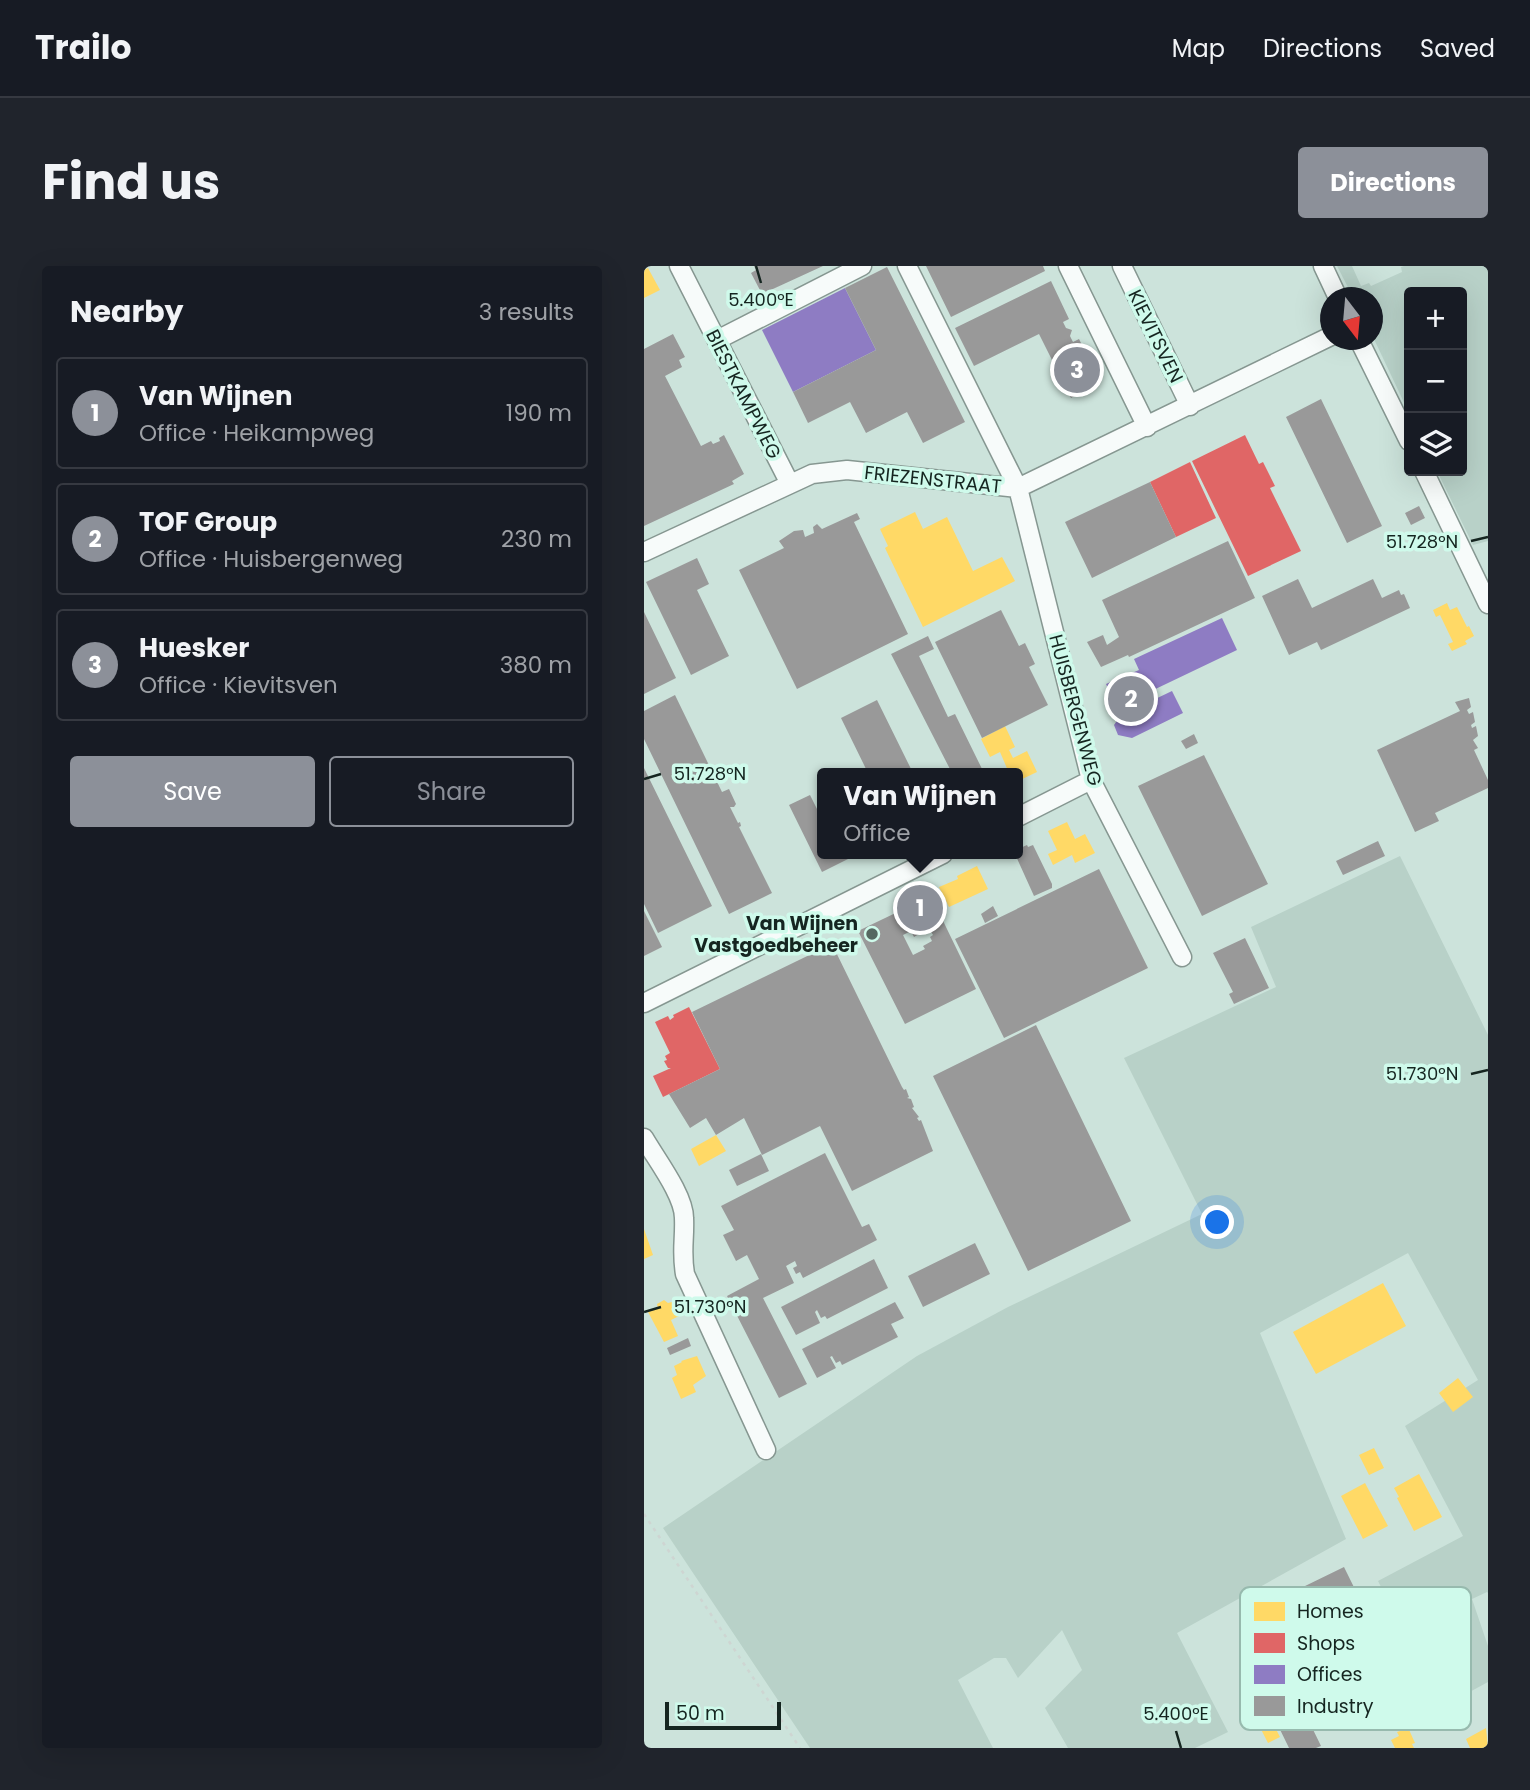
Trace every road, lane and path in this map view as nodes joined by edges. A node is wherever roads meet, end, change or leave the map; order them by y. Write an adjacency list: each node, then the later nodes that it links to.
1 (679, 266): 8 (street, BIESTKAMPWEG)
2 (862, 266): 8 (street)
3 (907, 266): 16 (street, HUISBERGENWEG)
4 (1068, 266): 12 (street)
5 (1122, 266): 11 (street, KIEVITSVEN)
6 (1323, 266): 7 (street)
7 (1333, 287)
8 (717, 340): 15 (street, BIESTKAMPWEG)
9 (1320, 341): 11 (street, FRIEZENSTRAAT)
10 (1364, 350): 13 (street)
11 (1190, 406): 12 (street, FRIEZENSTRAAT)
12 (1147, 427): 16 (street, FRIEZENSTRAAT)
13 (1404, 432)
14 (1426, 476): 18 (street)
15 (790, 484): 16 (street, FRIEZENSTRAAT); 17 (street, FRIEZENSTRAAT)
16 (1018, 488): 19 (street, HUISBERGENWEG)
17 (644, 552)
18 (1488, 604)
19 (1091, 780): 20 (street); 22 (street, HUISBERGENWEG)
20 (1023, 814)
21 (933, 859): 23 (street)
22 (1182, 957)
23 (644, 1003)
24 (644, 1138): 25 (street)
25 (766, 1450)
26 (644, 1514): 27 (path)
27 (800, 1748)

